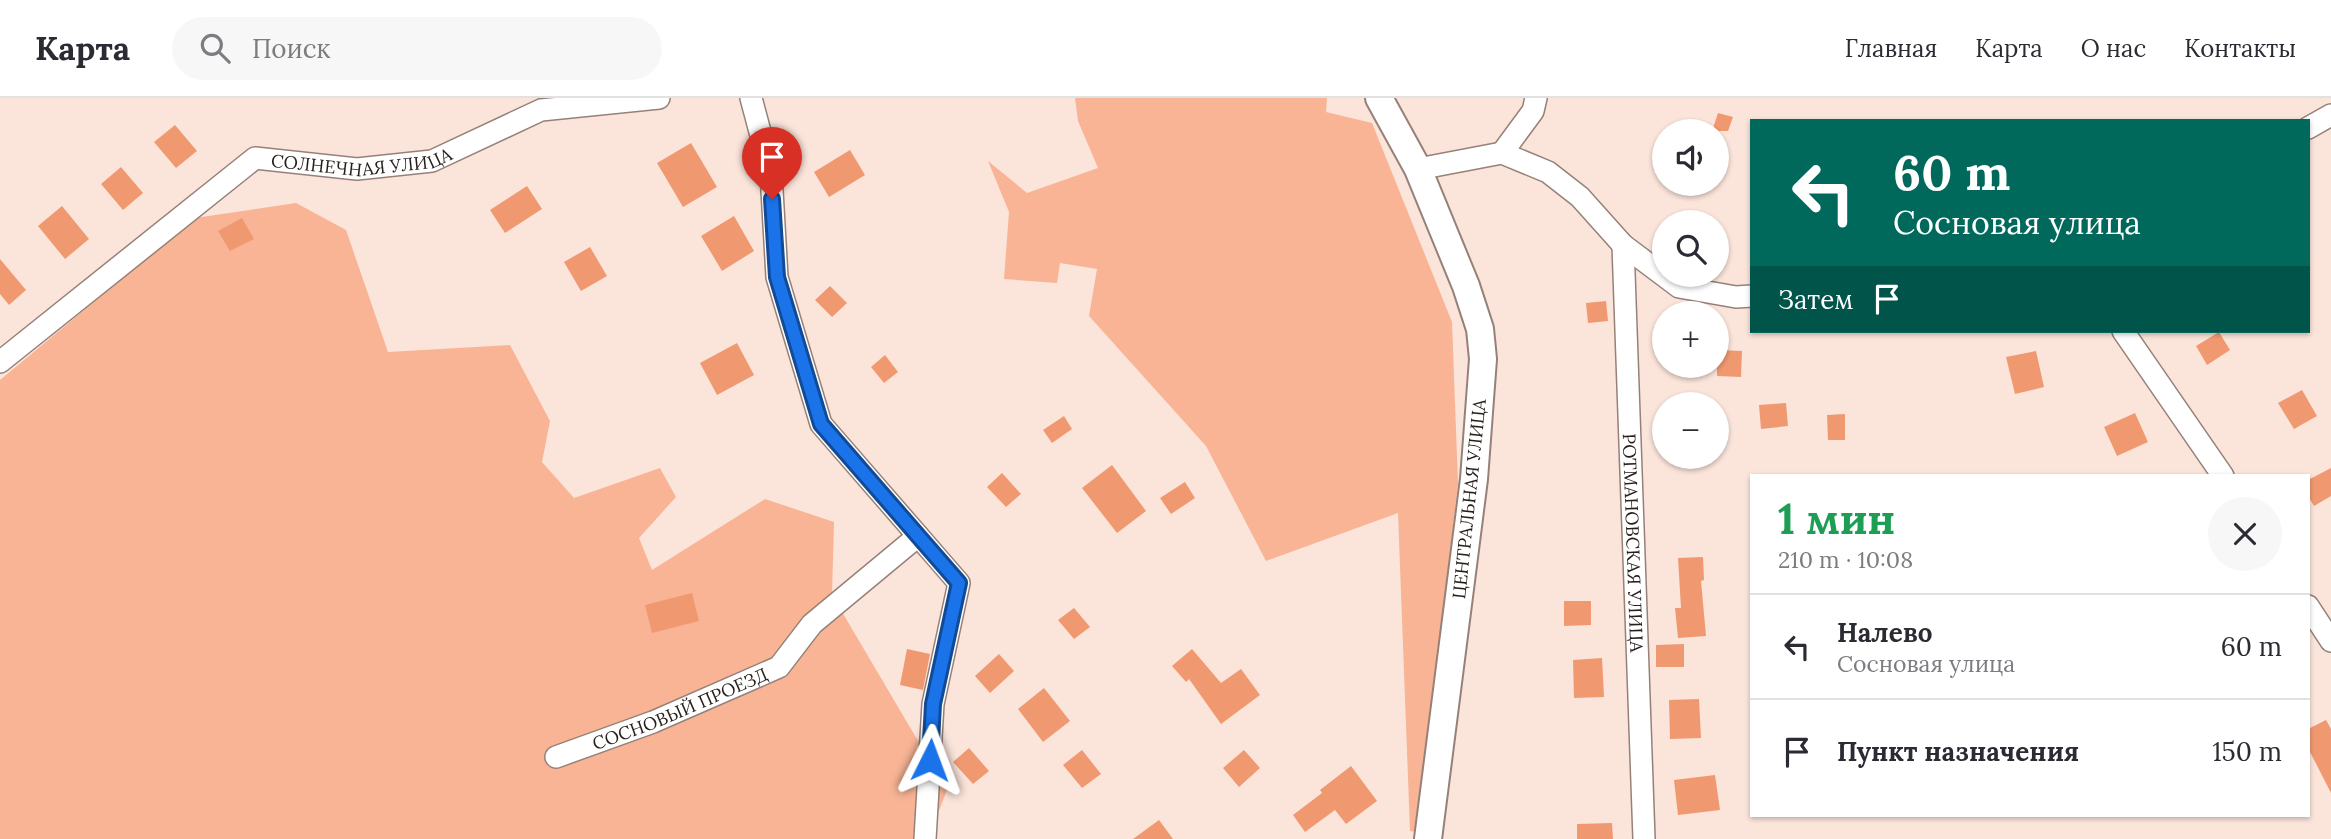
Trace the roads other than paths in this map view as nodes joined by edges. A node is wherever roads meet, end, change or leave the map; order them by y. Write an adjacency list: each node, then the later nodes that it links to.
1 (659, 98): 12 (street, СОЛНЕЧНАЯ УЛИЦА)
2 (751, 98): 14 (street)
3 (1379, 98): 8 (street, ЦЕНТРАЛЬНАЯ УЛИЦА)
4 (1536, 98): 7 (street)
5 (2331, 115): 6 (street)
6 (2310, 127)
7 (1502, 153): 8 (street); 9 (street)
8 (1418, 169): 19 (street, ЦЕНТРАЛЬНАЯ УЛИЦА)
9 (1622, 245): 10 (street); 20 (street, РОТМАНОВСКАЯ УЛИЦА)
10 (1750, 296)
11 (2124, 333): 13 (street)
12 (0, 362)
13 (2222, 474)
14 (918, 536): 17 (street, СОСНОВЫЙ ПРОЕЗД); 18 (street)
15 (2310, 609): 16 (street)
16 (2331, 641)
17 (556, 757)
18 (925, 839)
19 (1428, 839)
20 (1644, 839)

